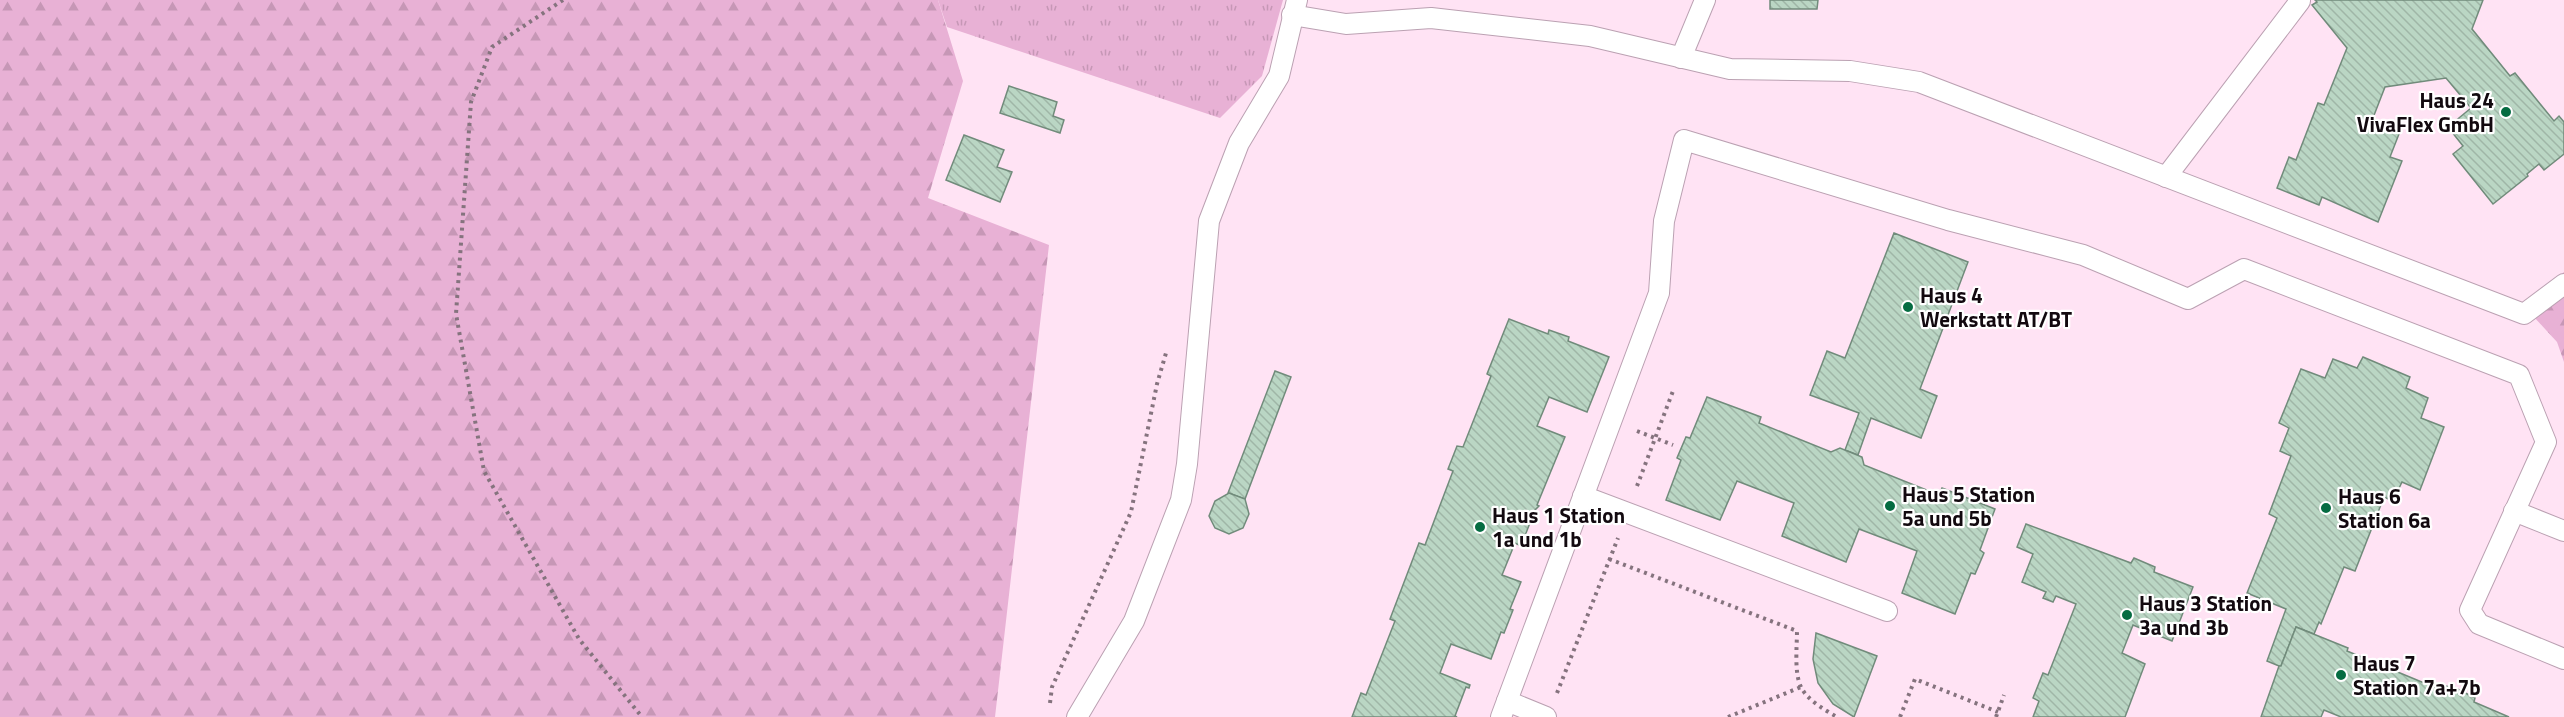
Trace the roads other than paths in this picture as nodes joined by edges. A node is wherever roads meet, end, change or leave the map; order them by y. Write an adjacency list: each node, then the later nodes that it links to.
1 (1705, 0): 4 (lane)
2 (2300, 1): 5 (lane)
3 (1295, 8): 4 (lane); 14 (lane)
4 (1681, 58): 5 (lane)
5 (2166, 177): 6 (lane)
6 (2564, 284)
7 (1583, 496): 8 (lane); 10 (lane); 13 (lane)
8 (2514, 511): 9 (lane); 11 (lane)
9 (2564, 531)
10 (1887, 611)
11 (2564, 659)
12 (1550, 708): 13 (lane)
13 (1504, 709)
14 (1077, 717)

